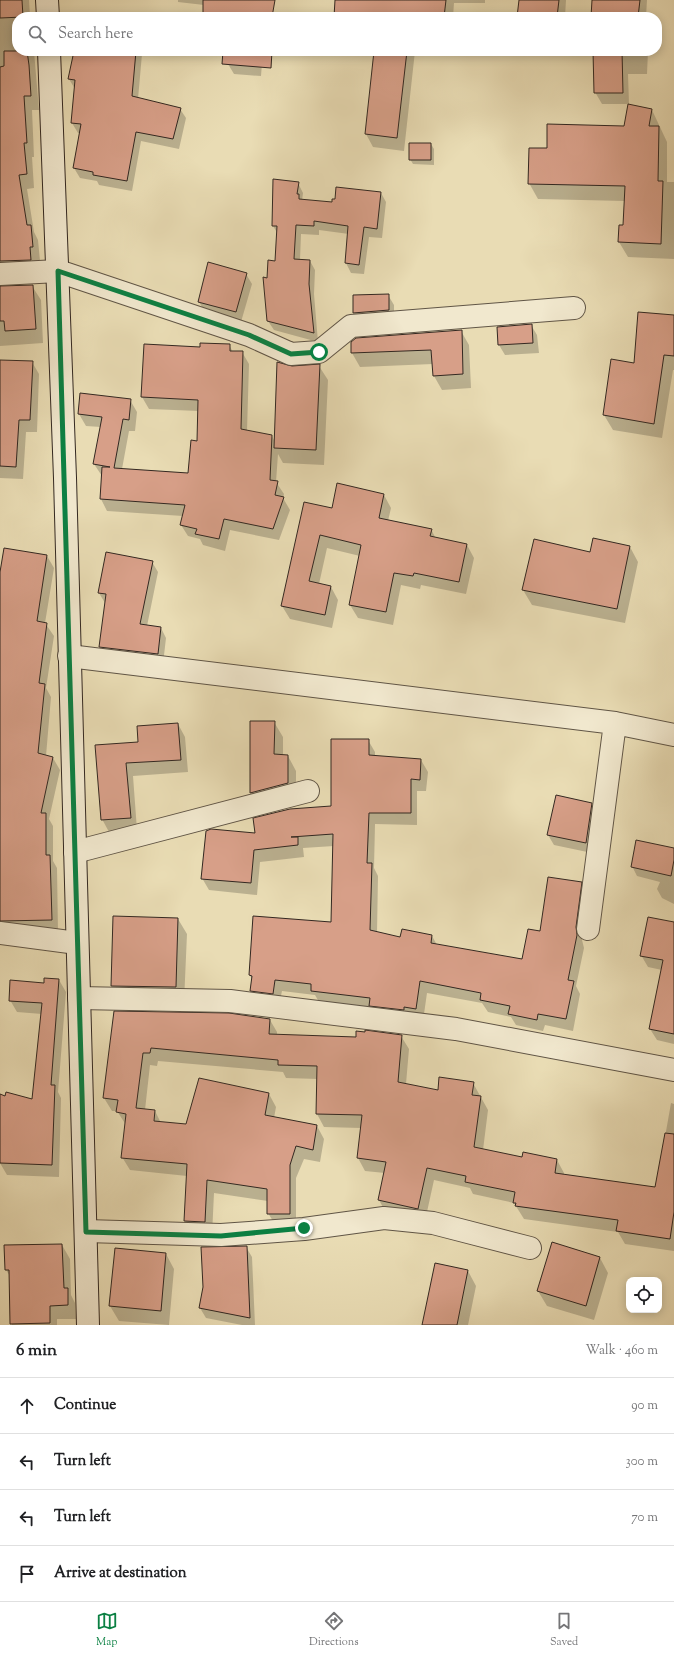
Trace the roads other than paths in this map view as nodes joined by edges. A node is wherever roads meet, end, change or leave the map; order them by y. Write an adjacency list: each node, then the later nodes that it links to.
1 (47, 0): 2 (street)
2 (48, 12)
3 (49, 56): 4 (street)
4 (58, 271): 5 (street); 6 (street); 7 (street)
5 (0, 274)
6 (574, 308)
7 (69, 656): 8 (street); 11 (street)
8 (615, 723): 9 (street); 12 (street)
9 (674, 735)
10 (308, 791): 11 (street)
11 (75, 852): 14 (street)
12 (588, 929)
13 (0, 933): 14 (street)
14 (77, 944): 15 (street)
15 (79, 998): 16 (street); 17 (street)
16 (674, 1070)
17 (86, 1232): 18 (street); 19 (street)
18 (530, 1248)
19 (88, 1325)

